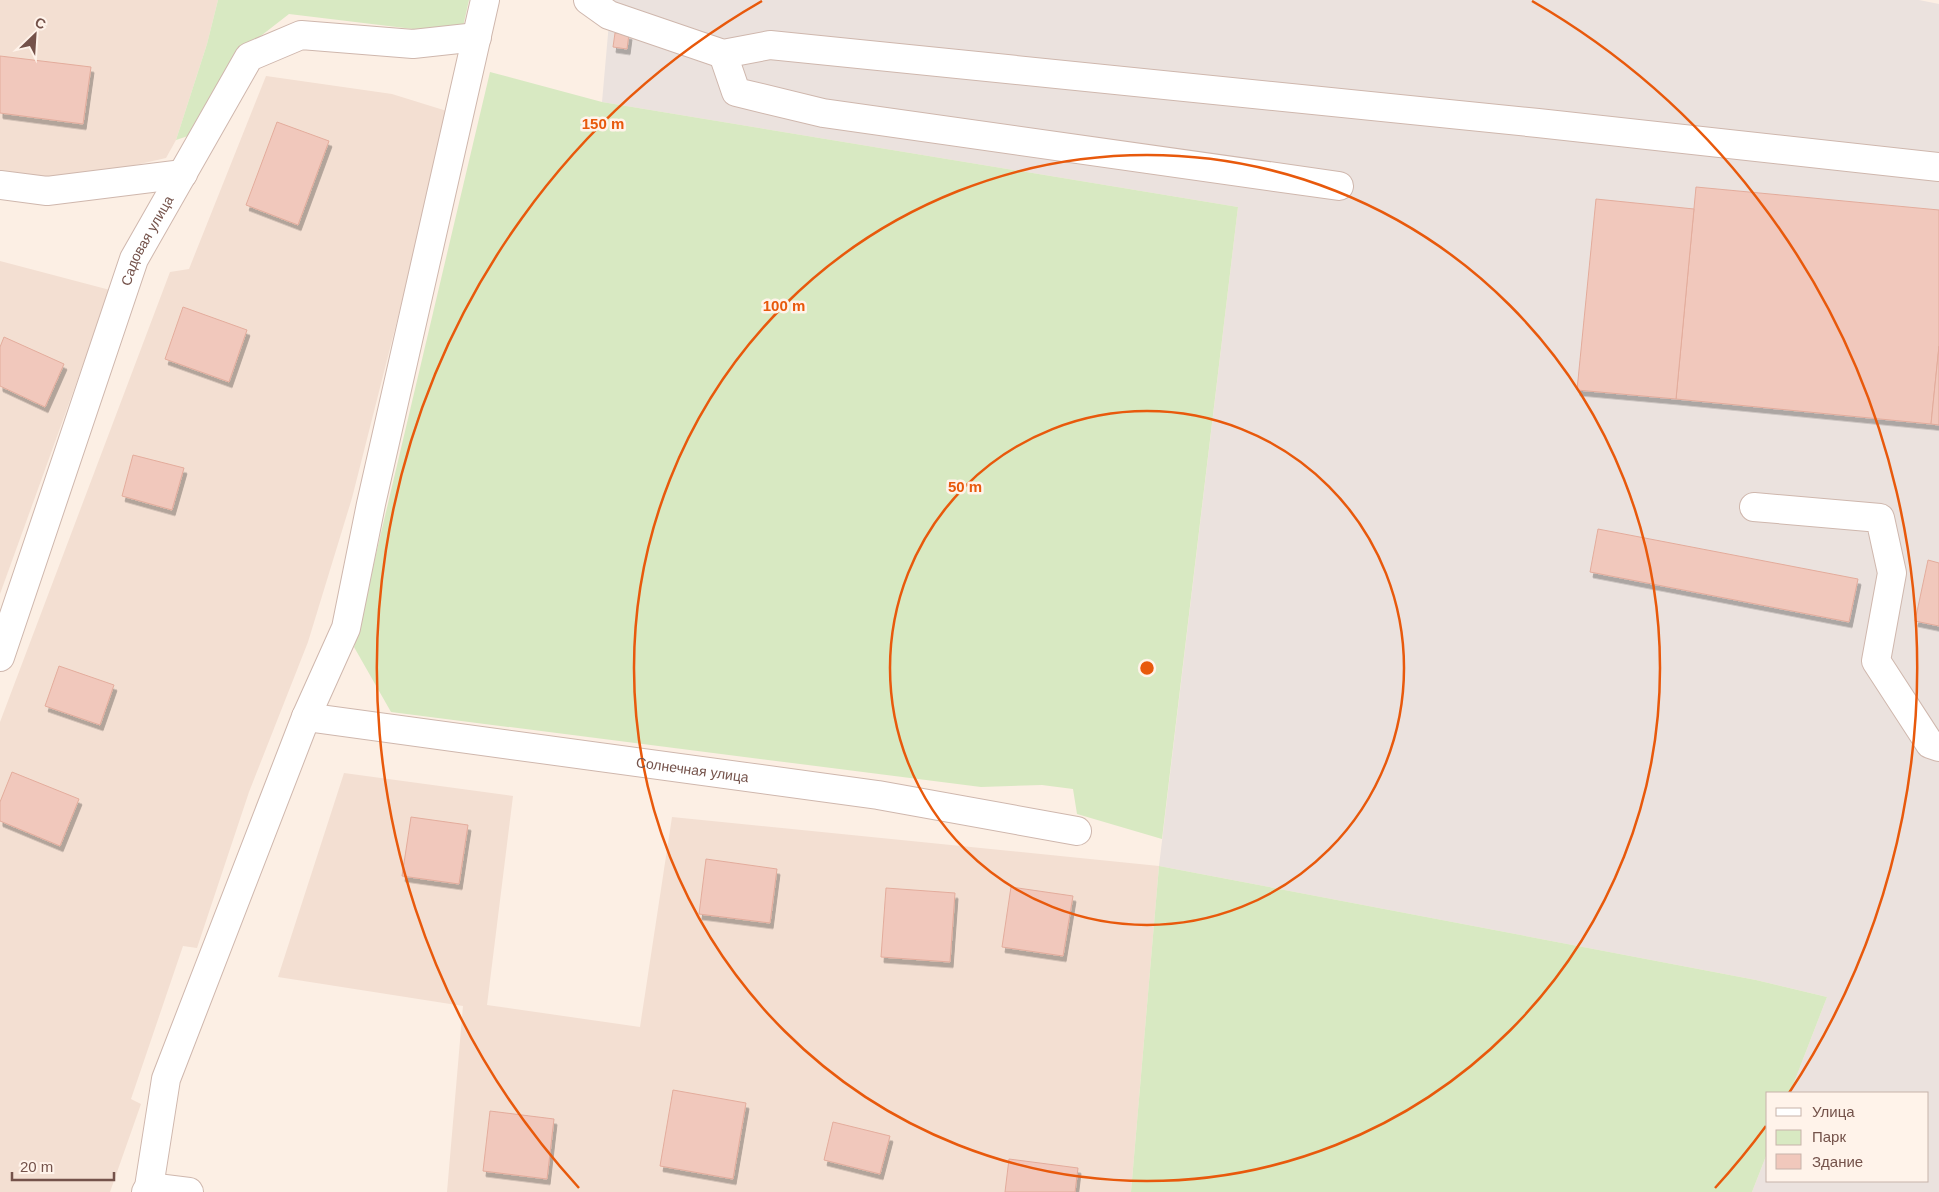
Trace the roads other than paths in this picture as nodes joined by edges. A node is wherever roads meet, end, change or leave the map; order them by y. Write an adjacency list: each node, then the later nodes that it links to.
1 (485, 0): 3 (street)
2 (588, 0): 4 (street)
3 (477, 37): 6 (street, Садовая улица); 11 (street)
4 (723, 54): 5 (street); 8 (street)
5 (1939, 167)
6 (183, 174): 7 (street); 10 (street, Садовая улица)
7 (0, 185)
8 (1340, 186)
9 (1754, 507): 12 (street)
10 (0, 657)
11 (306, 717): 13 (street, Солнечная улица); 14 (street)
12 (1939, 747)
13 (1077, 831)
14 (147, 1190): 15 (street)
15 (190, 1192)

